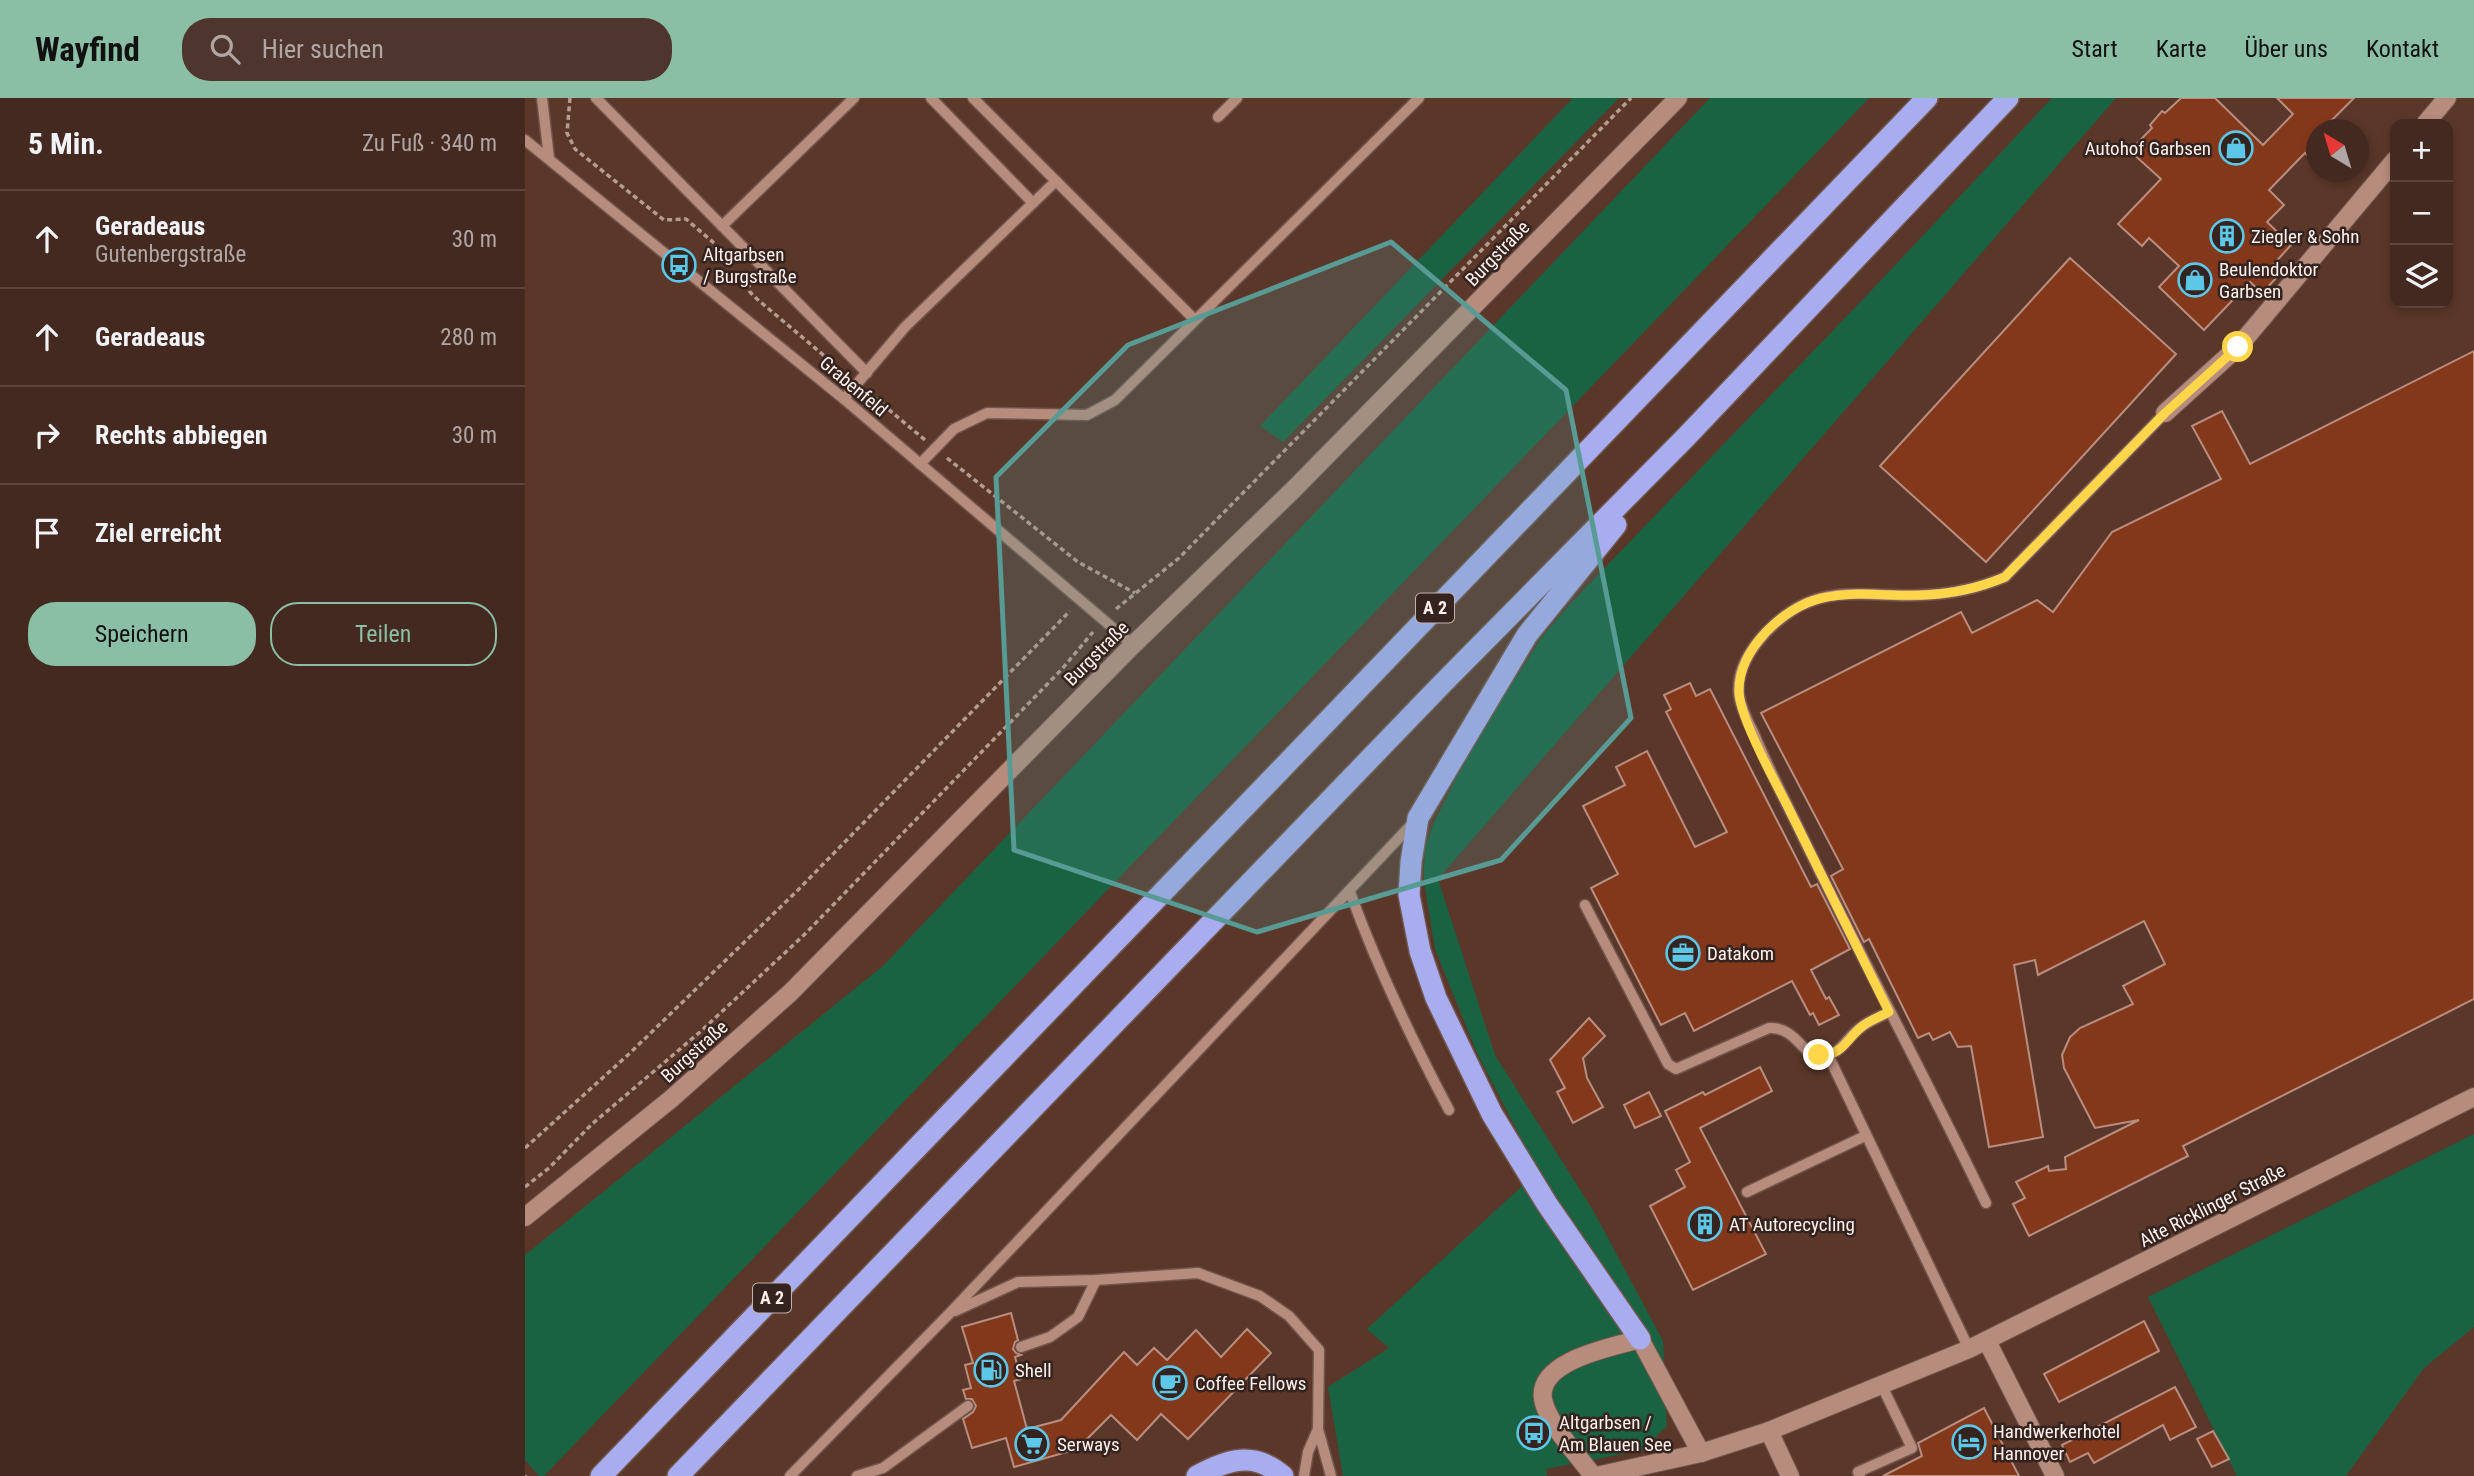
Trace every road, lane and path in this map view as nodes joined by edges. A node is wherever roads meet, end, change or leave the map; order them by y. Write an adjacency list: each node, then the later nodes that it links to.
1 (542, 98): 16 (lane)
2 (596, 98): 20 (lane)
3 (854, 98): 20 (lane)
4 (931, 98): 19 (lane)
5 (973, 98): 18 (lane)
6 (1237, 98): 13 (lane)
7 (1419, 98): 21 (lane)
8 (1630, 98): 28 (path)
9 (1678, 98): 29 (street, Burgstraße)
10 (1927, 98): 54 (highway, A 2)
11 (2008, 98): 25 (highway)
12 (2447, 98): 14 (street)
13 (1218, 117)
14 (2429, 119)
15 (525, 140): 16 (lane, Grabenfeld)
16 (549, 158): 23 (lane, Grabenfeld)
17 (2390, 166): 24 (street)
18 (1056, 181): 19 (lane); 21 (lane)
19 (1033, 203): 22 (lane)
20 (722, 226): 22 (lane)
21 (1195, 320): 26 (lane)
22 (867, 373): 23 (lane)
23 (844, 400): 26 (lane, Grabenfeld)
24 (2165, 413): 33 (lane)
25 (1687, 436): 30 (highway); 55 (highway)
26 (920, 464): 27 (lane, Grabenfeld)
27 (1081, 600): 28 (lane, Grabenfeld); 38 (path)
28 (1104, 619): 29 (lane, Grabenfeld); 39 (path)
29 (1133, 645): 42 (street, Burgstraße)
30 (1419, 818): 31 (lane); 45 (highway)
31 (1350, 892): 36 (lane); 44 (lane)
32 (1585, 905): 34 (lane)
33 (1889, 1012): 34 (lane); 41 (lane)
34 (1828, 1055): 37 (lane)
35 (2474, 1097): 46 (street, Alte Ricklinger Straße)
36 (1449, 1110)
37 (1865, 1136): 40 (lane); 48 (lane)
38 (525, 1148)
39 (525, 1186)
40 (1747, 1192)
41 (1986, 1203)
42 (525, 1217)
43 (1096, 1280): 44 (lane); 47 (lane); 51 (lane)
44 (949, 1314): 56 (lane)
45 (1640, 1339): 53 (street); 62 (street)
46 (1987, 1341): 48 (street, Alte Ricklinger Straße); 65 (street)
47 (1021, 1347)
48 (1969, 1349): 49 (street, Alte Ricklinger Straße)
49 (1882, 1385): 52 (street, Alte Ricklinger Straße); 64 (lane)
50 (968, 1406): 57 (lane)
51 (1318, 1429): 60 (lane); 61 (lane)
52 (1769, 1431): 53 (street, Alte Ricklinger Straße); 63 (street)
53 (1701, 1453): 62 (street, Alte Ricklinger Straße)
54 (601, 1476)
55 (678, 1476)
56 (790, 1476)
57 (857, 1476)
58 (1197, 1476): 59 (highway)
59 (1283, 1476)
60 (1304, 1476)
61 (1331, 1476)
62 (1594, 1476)
63 (1790, 1476)
64 (1860, 1476)
65 (2055, 1476)

